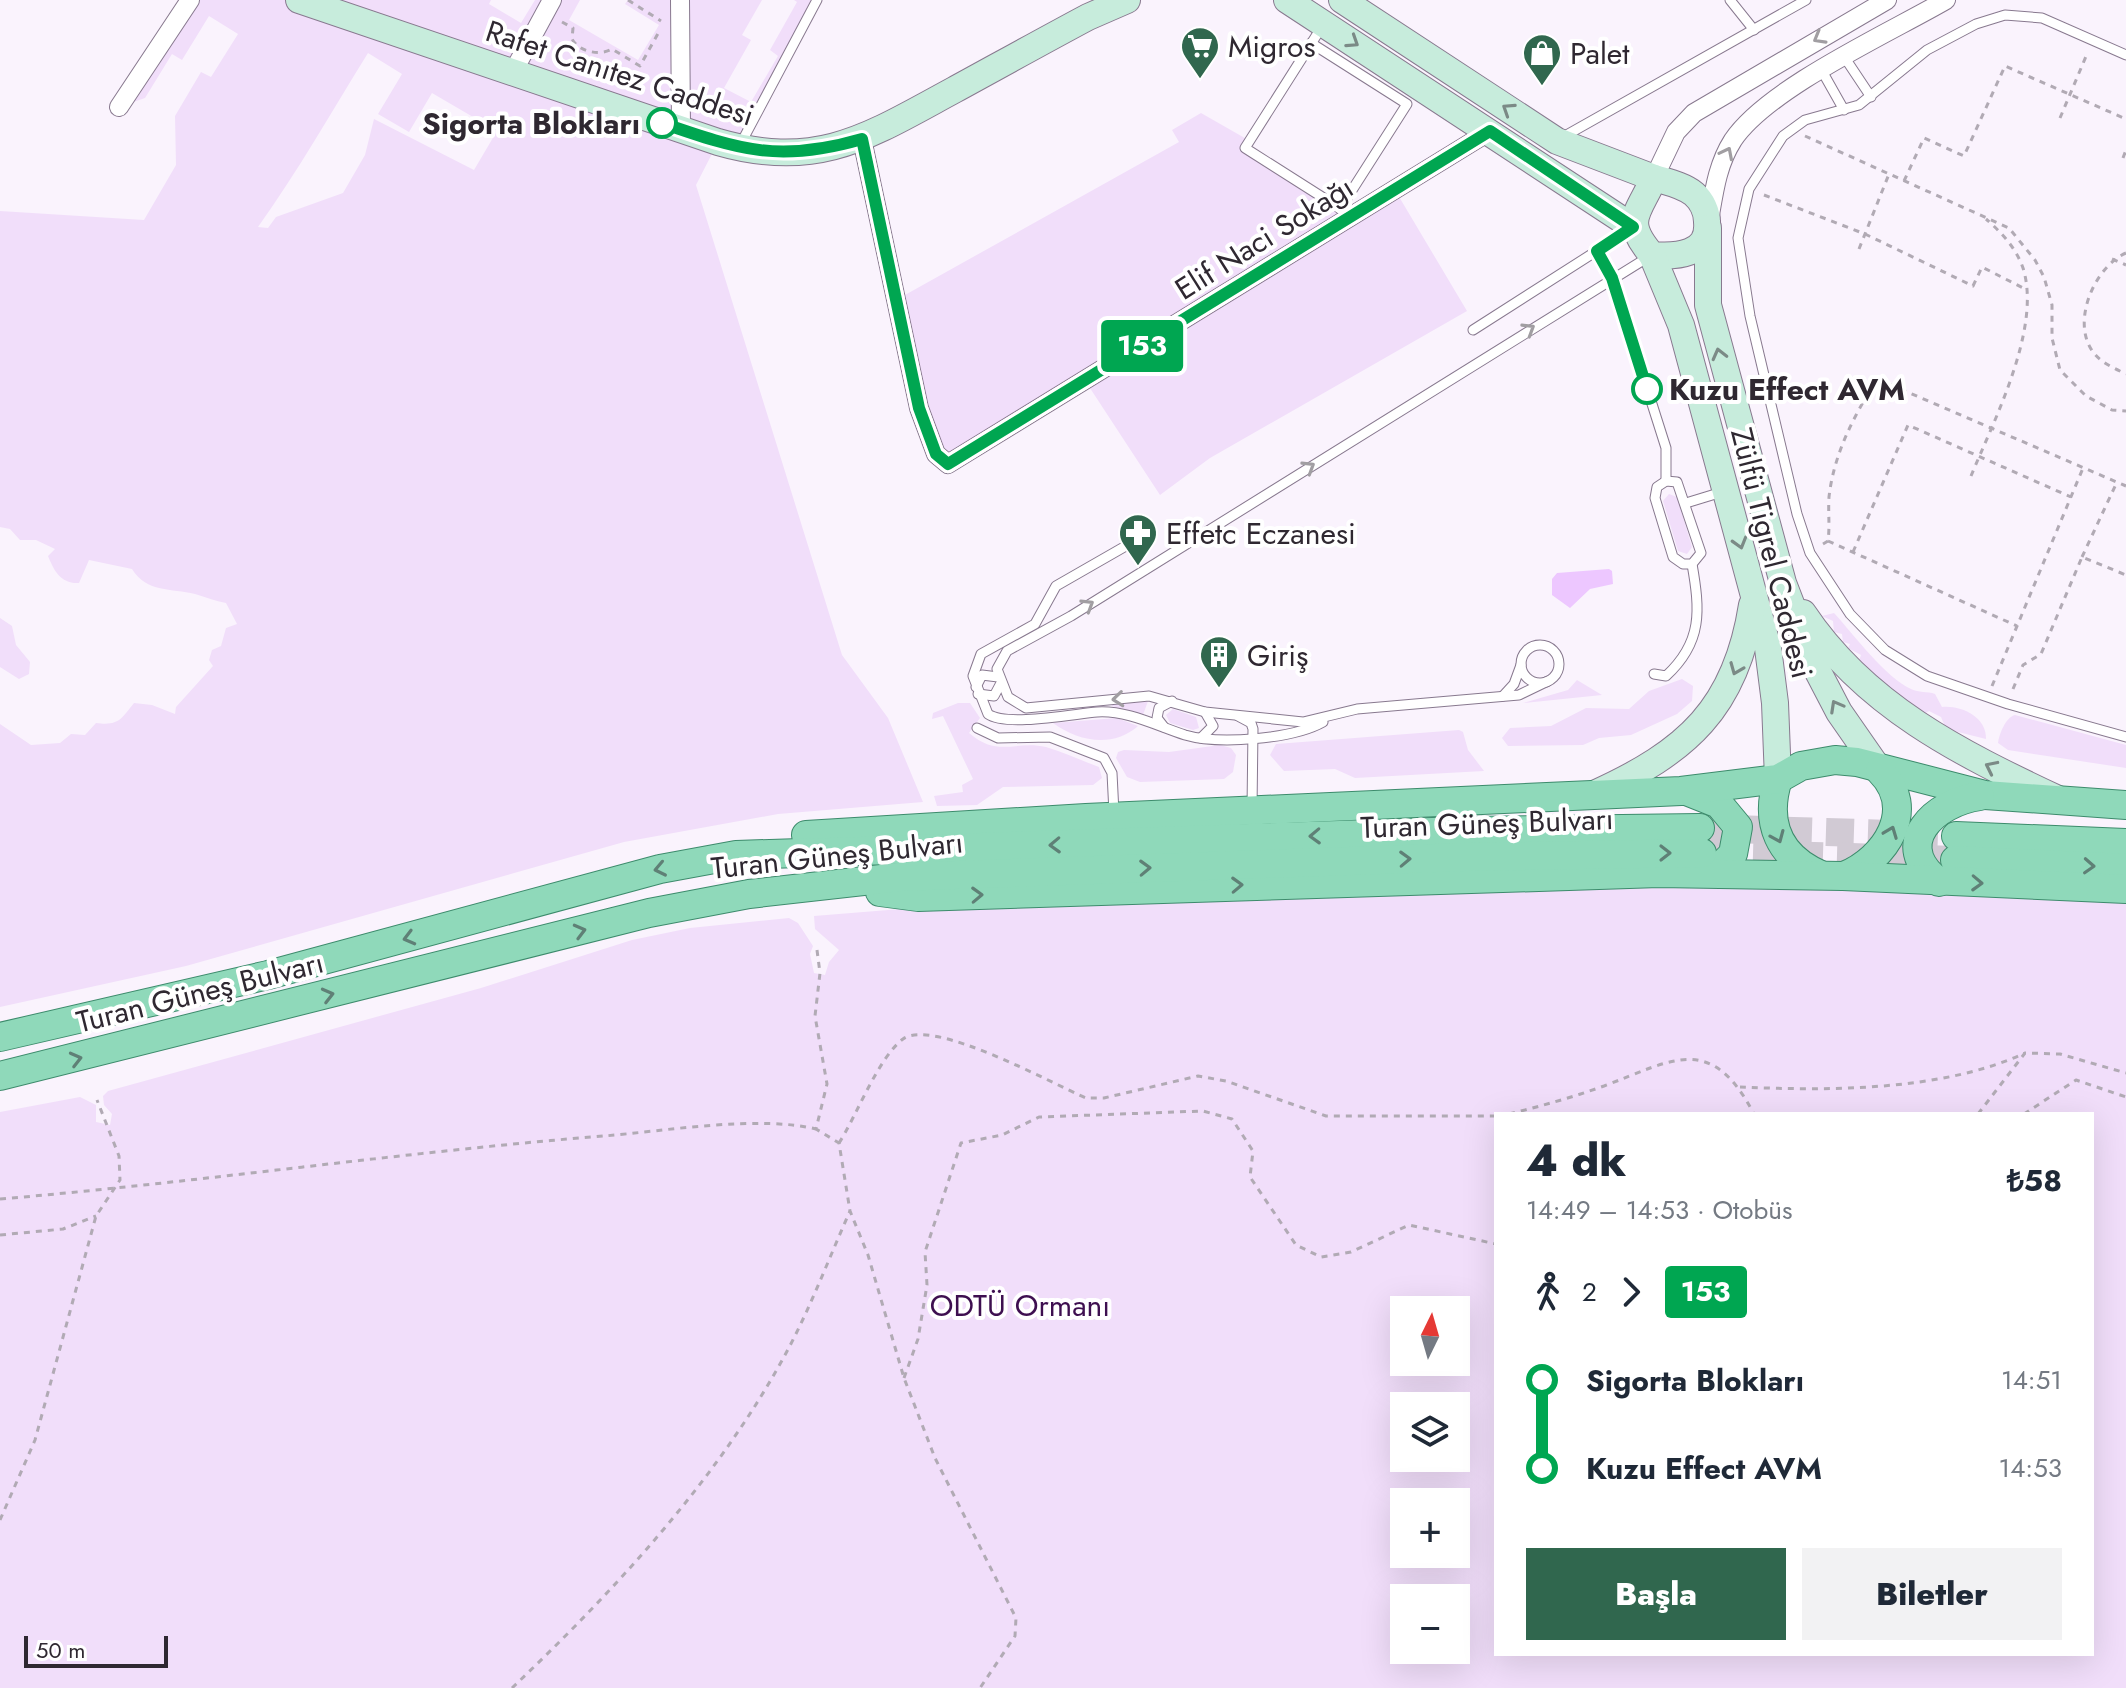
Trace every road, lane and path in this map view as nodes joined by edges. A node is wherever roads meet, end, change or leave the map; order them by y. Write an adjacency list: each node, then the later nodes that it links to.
1 (190, 0): 25 (street)
2 (299, 0): 22 (main road, Rafet Canıtez Caddesi)
3 (552, 0): 22 (street)
4 (628, 0): 15 (path)
5 (680, 0): 29 (street)
6 (817, 0): 34 (lane)
7 (1127, 0): 14 (main road, Rafet Canıtez Caddesi)
8 (1287, 0): 17 (main road)
9 (1342, 0): 33 (main road, one-way to 9)
10 (1730, 0): 16 (lane)
11 (1806, 0): 16 (lane)
12 (1887, 0): 38 (street, one-way to 38)
13 (1946, 0): 20 (street)
14 (1097, 8): 32 (main road, Rafet Canıtez Caddesi)
15 (573, 28)
16 (1754, 30): 33 (lane)
17 (1318, 34): 31 (main road, one-way to 31); 41 (lane); 41 (lane)
18 (2093, 40): 19 (lane); 23 (path); 24 (lane)
19 (2126, 55)
20 (1845, 58): 21 (street); 24 (lane)
21 (1822, 71): 26 (lane); 44 (street, one-way to 21)
22 (513, 72): 29 (main road, Rafet Canıtez Caddesi)
23 (2070, 95): 27 (path); 28 (path); 39 (path)
24 (1871, 97): 26 (lane)
25 (119, 107)
26 (1844, 110): 30 (lane)
27 (2060, 118)
28 (2126, 119)
29 (681, 129): 34 (main road, Rafet Canıtez Caddesi)
30 (1791, 130): 37 (path); 40 (lane)
31 (1490, 131): 41 (street, Elif Naci Sokağı); 43 (main road)
32 (862, 139): 34 (main road, Rafet Canıtez Caddesi); 41 (street, Elif Naci Sokağı)
33 (1557, 141): 38 (main road)
34 (738, 148)
35 (2126, 150): 36 (path)
36 (2123, 158)
37 (1889, 174): 39 (path); 45 (path)
38 (1654, 178): 43 (main road); 44 (main road)
39 (1904, 181): 42 (path)
40 (1749, 189): 45 (path); 70 (lane)
41 (1346, 213)
42 (1984, 216): 53 (path); 56 (path)
43 (1633, 227): 47 (lane); 49 (main road)
44 (1708, 228): 49 (main road); 74 (main road, one-way to 44)
45 (1865, 234): 46 (path); 53 (path)
46 (1859, 249)
47 (1597, 251): 52 (lane); 54 (lane)
48 (2126, 253): 50 (path)
49 (1652, 255): 52 (lane); 64 (main road, Zülfü Tigrel Caddesi)
50 (2112, 259): 51 (path); 55 (path)
51 (2126, 265)
52 (1612, 278): 61 (lane); 79 (lane, one-way to 52)
53 (2027, 290): 57 (path)
54 (1473, 330)
55 (2126, 374)
56 (2126, 411)
57 (1990, 428): 58 (path); 59 (path); 67 (path)
58 (1979, 457): 60 (path); 65 (path); 69 (path)
59 (2083, 468): 62 (path); 65 (path)
60 (1971, 476)
61 (1666, 481): 66 (lane); 72 (lane)
62 (2117, 482): 63 (path); 71 (path)
63 (2126, 486)
64 (1725, 491): 66 (lane); 75 (main road, Zülfü Tigrel Caddesi, one-way to 75)
65 (2071, 497): 76 (path)
66 (1686, 503): 72 (lane)
67 (1828, 541): 69 (path); 70 (path)
68 (1131, 543): 81 (lane)
69 (1853, 552): 76 (path)
70 (1810, 553): 83 (lane)
71 (2082, 557): 73 (path); 85 (path)
72 (1692, 564): 78 (lane)
73 (2126, 575)
74 (1784, 585): 94 (main road, one-way to 74); 99 (main road, one-way to 74)
75 (1754, 593): 95 (main road, Zülfü Tigrel Caddesi); 98 (main road, one-way to 98)
76 (2017, 626): 83 (path)
77 (1521, 663): 80 (lane); 80 (lane); 82 (lane)
78 (1654, 674)
79 (999, 680): 81 (lane); 81 (lane); 84 (lane, one-way to 79)
80 (1548, 681): 82 (lane)
81 (977, 690): 90 (lane)
82 (1503, 696): 88 (lane)
83 (1987, 698): 85 (lane)
84 (1172, 701): 86 (lane); 90 (lane)
85 (2008, 704): 91 (lane)
86 (1205, 712): 87 (lane); 92 (lane)
87 (1235, 714): 88 (lane); 93 (lane)
88 (1333, 716): 93 (lane)
89 (977, 728): 102 (lane)
90 (1165, 728): 92 (lane)
91 (2126, 737)
92 (1201, 738): 93 (lane)
93 (1252, 738): 101 (lane)
94 (1880, 771): 95 (main road); 97 (main road); 108 (main road, one-way to 94)
95 (1778, 779): 96 (main road); 108 (main road, one-way to 108)
96 (1681, 791): 98 (main road); 104 (main road)
97 (1985, 795): 99 (main road); 106 (main road)
98 (1588, 797): 101 (main road)
99 (2061, 801): 100 (main road)
100 (2126, 805)
101 (1252, 810): 102 (main road)
102 (1114, 817): 105 (main road)
103 (2126, 843): 106 (main road)
104 (1705, 851): 105 (main road, Turan Güneş Bulvarı, one-way to 105); 108 (main road); 114 (main road, Turan Güneş Bulvarı, one-way to 104)
105 (736, 855): 111 (main road, Turan Güneş Bulvarı, one-way to 111)
106 (1950, 859): 107 (main road, one-way to 107); 108 (main road); 109 (main road, one-way to 109)
107 (2126, 868)
108 (1832, 876)
109 (2126, 889)
110 (817, 950): 123 (path)
111 (0, 1037)
112 (2025, 1053): 113 (path); 115 (path); 120 (path)
113 (2126, 1073)
114 (0, 1076)
115 (1740, 1087): 118 (path); 119 (path)
116 (2126, 1097): 121 (path)
117 (97, 1100): 125 (path)
118 (1517, 1112)
119 (1753, 1112)
120 (1980, 1112)
121 (2027, 1112)
122 (1494, 1116): 124 (path)
123 (816, 1129): 124 (path); 125 (path)
124 (839, 1143): 127 (path)
125 (115, 1189): 126 (path); 128 (path)
126 (0, 1199)
127 (850, 1211): 131 (path); 133 (path)
128 (96, 1216): 129 (path); 132 (path)
129 (0, 1235)
130 (1494, 1244): 131 (path)
131 (904, 1378): 134 (path)
132 (0, 1520)
133 (512, 1688)
134 (980, 1688)

